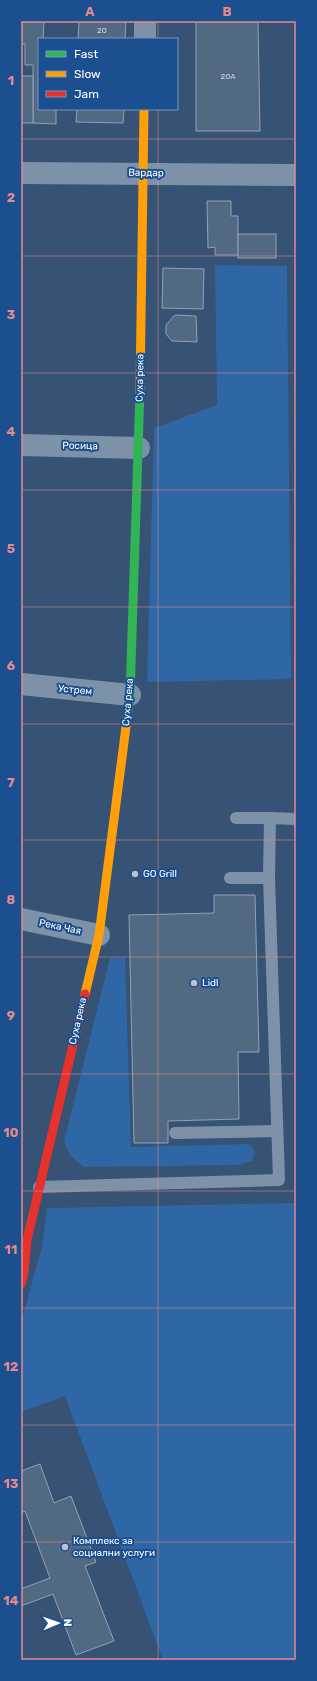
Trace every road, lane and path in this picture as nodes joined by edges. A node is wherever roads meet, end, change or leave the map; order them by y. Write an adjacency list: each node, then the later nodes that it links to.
1 (145, 21): 2 (street)
2 (145, 38)
3 (144, 110): 5 (street, Суха река)
4 (21, 173): 5 (street, Вардар)
5 (143, 173): 6 (street, Вардар); 8 (street, Суха река)
6 (296, 176)
7 (21, 445): 8 (street, Росица)
8 (139, 448): 10 (street, Суха река)
9 (21, 684): 10 (street, Устрем)
10 (130, 694): 17 (street, Суха река)
11 (236, 818): 12 (lane)
12 (270, 818): 13 (lane); 15 (lane)
13 (296, 819)
14 (230, 878): 15 (lane)
15 (269, 878): 18 (lane)
16 (21, 919): 17 (street, Река Чая)
17 (99, 935): 20 (street, Суха река)
18 (277, 1131): 19 (lane); 20 (lane)
19 (174, 1133)
20 (39, 1186): 21 (street, Суха река)
21 (24, 1239): 22 (street, Суха река)
22 (21, 1284)

